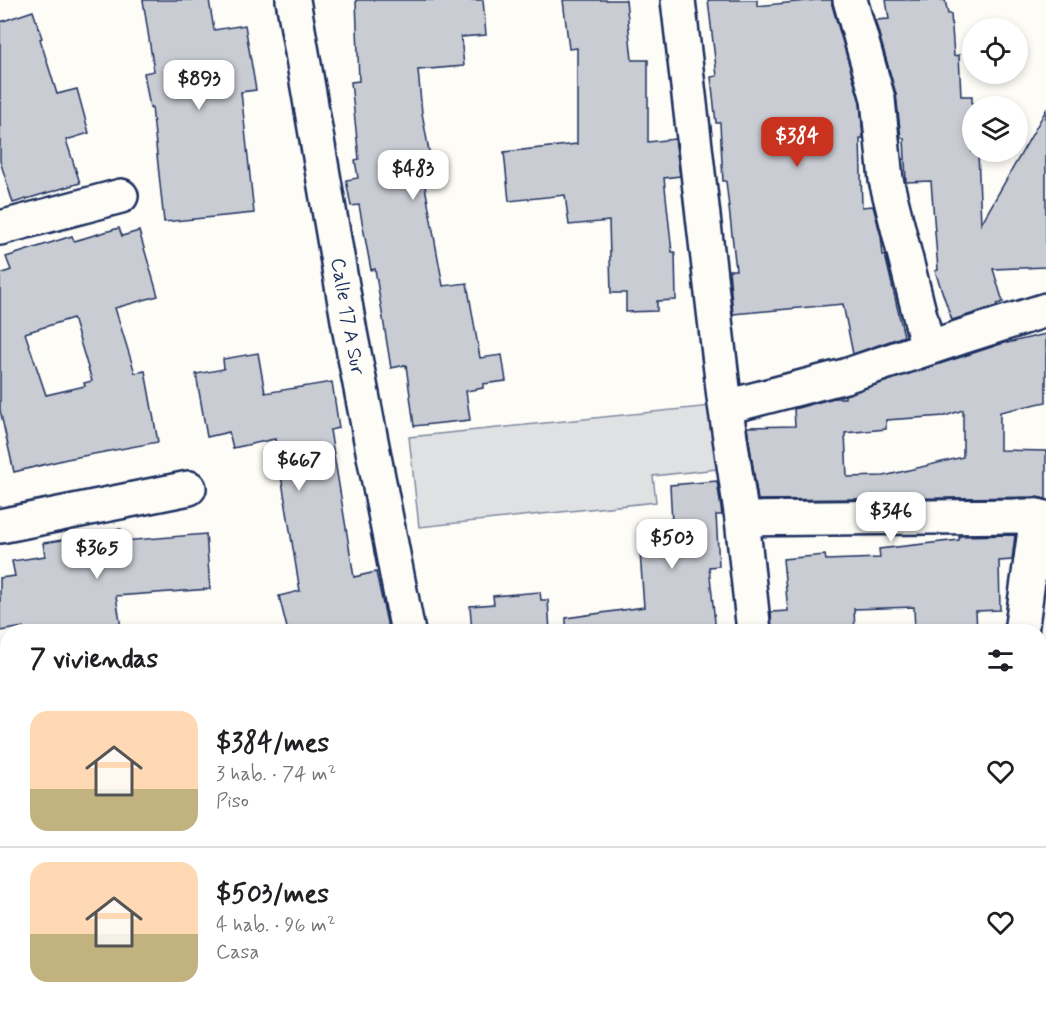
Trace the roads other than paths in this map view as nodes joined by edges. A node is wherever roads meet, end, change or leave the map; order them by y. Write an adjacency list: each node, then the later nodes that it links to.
1 (293, 0): 13 (street, Calle 17 A Sur)
2 (678, 0): 8 (street)
3 (849, 0): 7 (street)
4 (121, 196): 5 (street)
5 (0, 228)
6 (1046, 310): 7 (street)
7 (928, 348): 8 (street)
8 (726, 407): 11 (street)
9 (189, 488): 12 (street)
10 (1042, 517): 11 (street); 15 (street)
11 (742, 519): 14 (street)
12 (0, 526)
13 (406, 624)
14 (753, 624)
15 (1022, 624)

